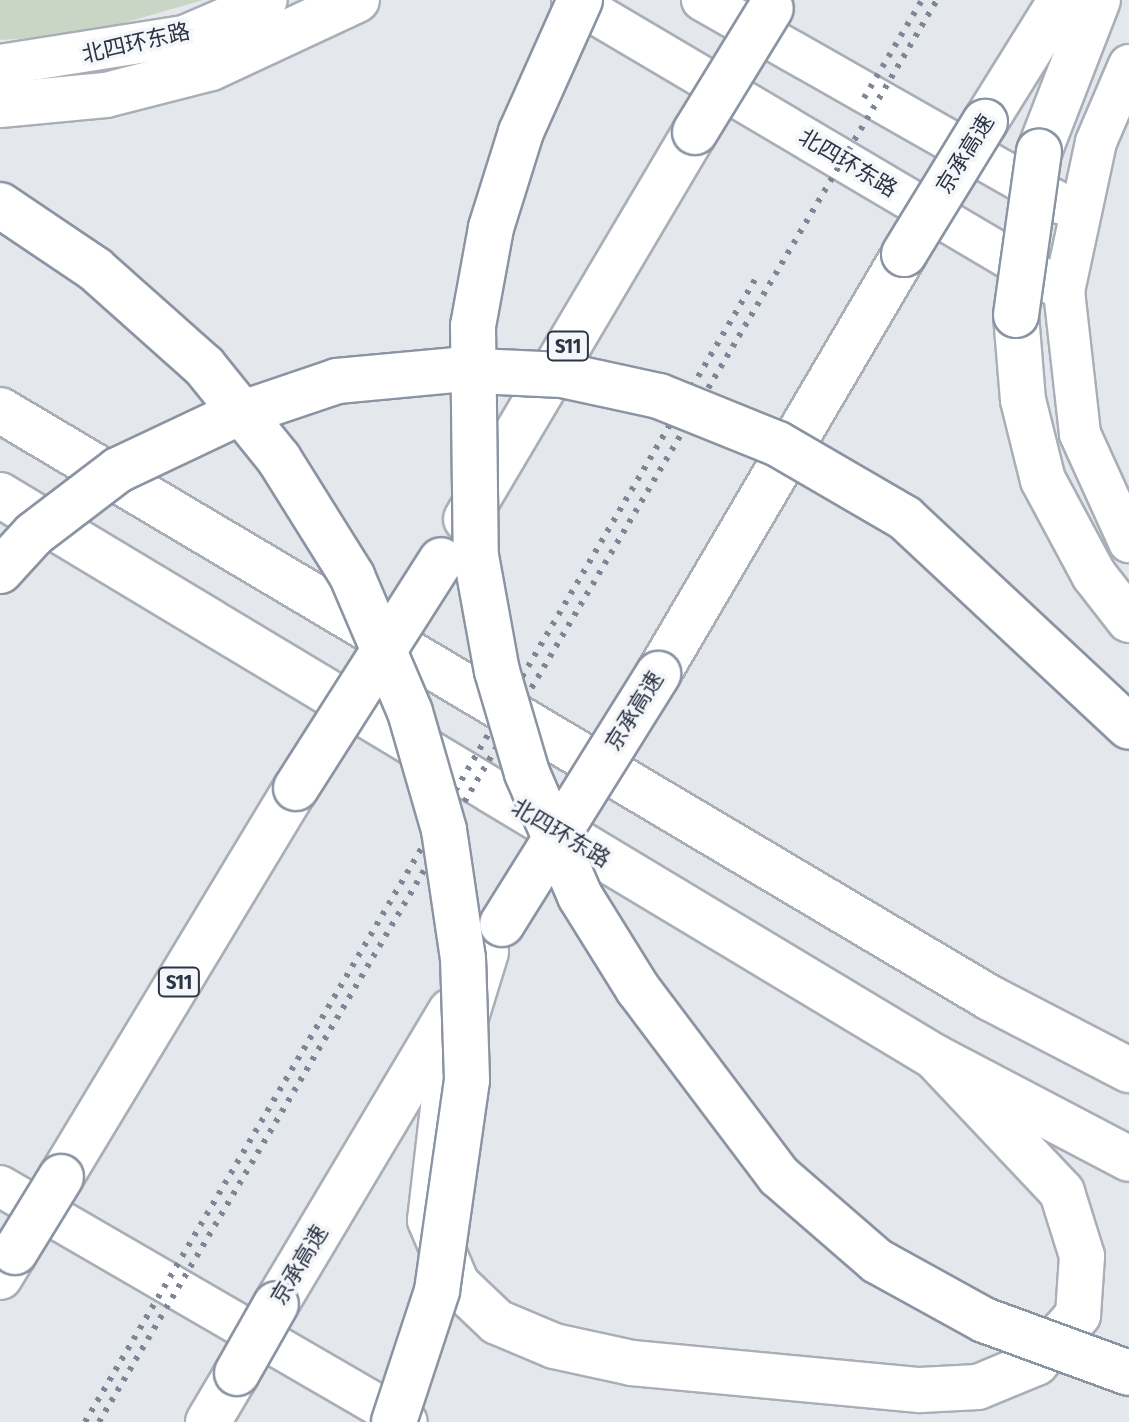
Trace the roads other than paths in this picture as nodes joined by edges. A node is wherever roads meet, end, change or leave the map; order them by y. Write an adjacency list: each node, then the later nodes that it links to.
1 (267, 0): 9 (street, 北四环东路)
2 (357, 0): 11 (highway)
3 (572, 0): 14 (street, 北四环东路)
4 (580, 0): 27 (highway, bridge)
5 (702, 0): 13 (street)
6 (1061, 0): 21 (highway, 京承高速, bridge)
7 (1098, 0): 19 (highway, bridge)
8 (773, 4): 26 (highway, S11, bridge)
9 (0, 65)
10 (1129, 65): 13 (street)
11 (0, 105)
12 (0, 205): 29 (highway, bridge)
13 (1076, 212): 14 (street)
14 (1064, 291): 17 (street)
15 (0, 410): 23 (highway)
16 (0, 495): 22 (highway, 北四环东路)
17 (1129, 542)
18 (0, 571): 20 (highway, bridge)
19 (1129, 620)
20 (1129, 727)
21 (494, 938): 22 (highway); 28 (highway, 京承高速, bridge)
22 (935, 1057): 24 (highway, 北四环东路)
23 (1129, 1070)
24 (1129, 1159)
25 (0, 1186): 30 (street)
26 (8, 1264)
27 (1129, 1373)
28 (208, 1422)
29 (394, 1422)
30 (407, 1422)

